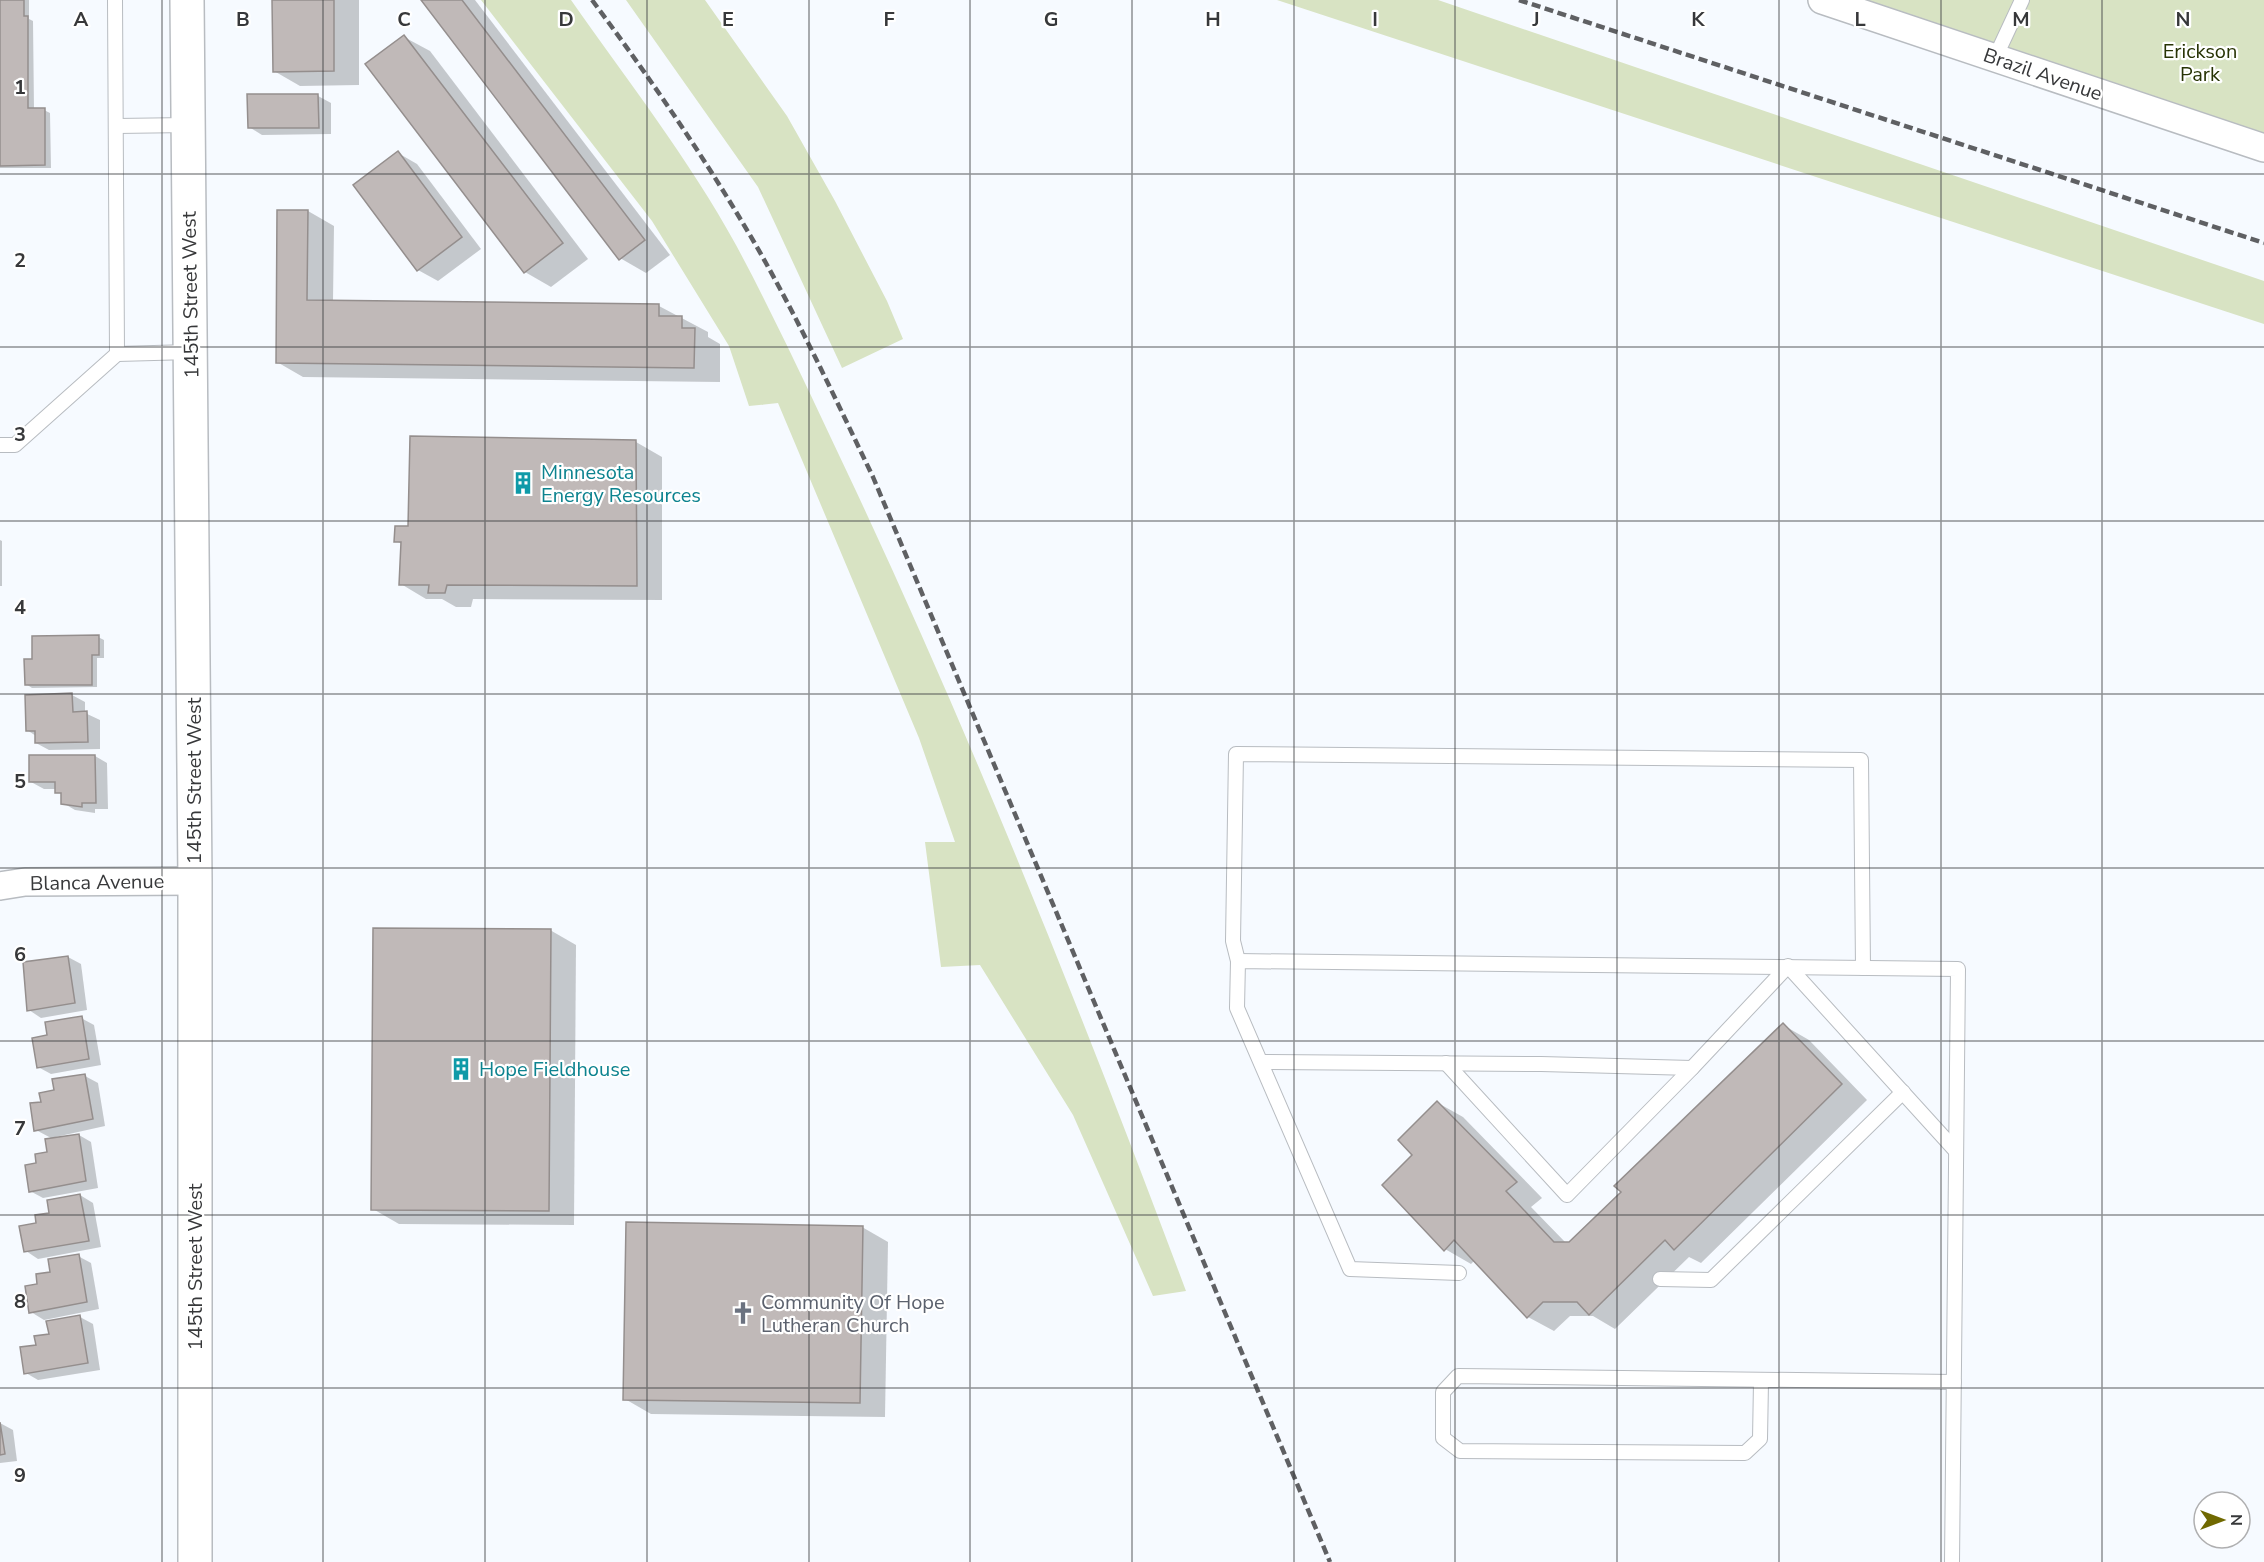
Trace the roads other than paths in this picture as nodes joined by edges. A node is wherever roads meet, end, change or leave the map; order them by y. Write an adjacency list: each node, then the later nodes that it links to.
1 (115, 0): 7 (lane)
2 (187, 0): 6 (street, 145th Street West)
3 (1822, 0): 5 (street, Brazil Avenue)
4 (2022, 0): 5 (lane)
5 (1995, 58): 8 (street, Brazil Avenue)
6 (188, 124): 7 (lane); 9 (street, 145th Street West)
7 (117, 126): 10 (lane)
8 (2264, 148)
9 (191, 352): 10 (lane); 12 (street, 145th Street West)
10 (117, 354): 11 (lane)
11 (0, 445)
12 (195, 881): 13 (street, Blanca Avenue); 26 (street, 145th Street West)
13 (0, 886)
14 (1238, 961): 15 (lane); 16 (lane); 17 (lane)
15 (1788, 966): 16 (lane); 19 (lane); 20 (lane)
16 (1863, 968): 21 (lane)
17 (1261, 1062): 18 (lane); 22 (lane)
18 (1446, 1063): 19 (lane); 19 (lane)
19 (1692, 1068)
20 (1903, 1092): 21 (lane); 23 (lane)
21 (1956, 1150): 25 (lane)
22 (1459, 1273)
23 (1660, 1279)
24 (1761, 1382): 24 (lane); 25 (lane)
25 (1954, 1382): 27 (lane)
26 (195, 1562)
27 (1952, 1562)

